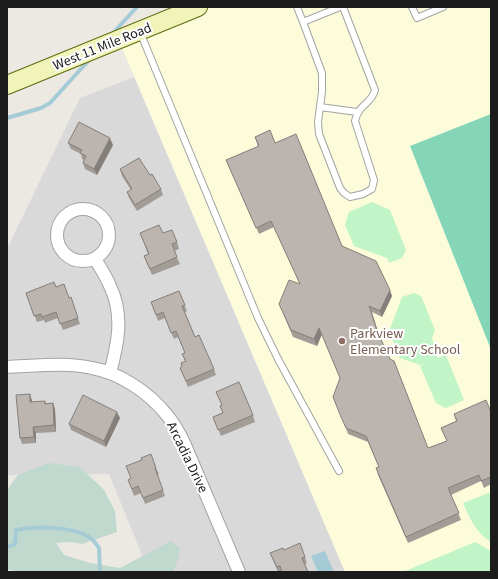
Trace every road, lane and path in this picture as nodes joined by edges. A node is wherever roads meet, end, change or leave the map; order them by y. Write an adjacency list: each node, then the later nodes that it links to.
1 (198, 7): 7 (street, West 11 Mile Road)
2 (297, 7): 6 (lane)
3 (341, 7): 6 (lane); 10 (lane)
4 (412, 7): 5 (lane)
5 (444, 7)
6 (303, 22): 9 (lane)
7 (139, 31): 8 (street, West 11 Mile Road); 14 (lane)
8 (7, 85)
9 (320, 107): 10 (lane); 10 (lane)
10 (357, 112)
11 (95, 259): 11 (street); 13 (street)
12 (7, 367): 13 (street, Arcadia Drive)
13 (110, 373): 15 (street, Arcadia Drive)
14 (339, 471)
15 (240, 572)

